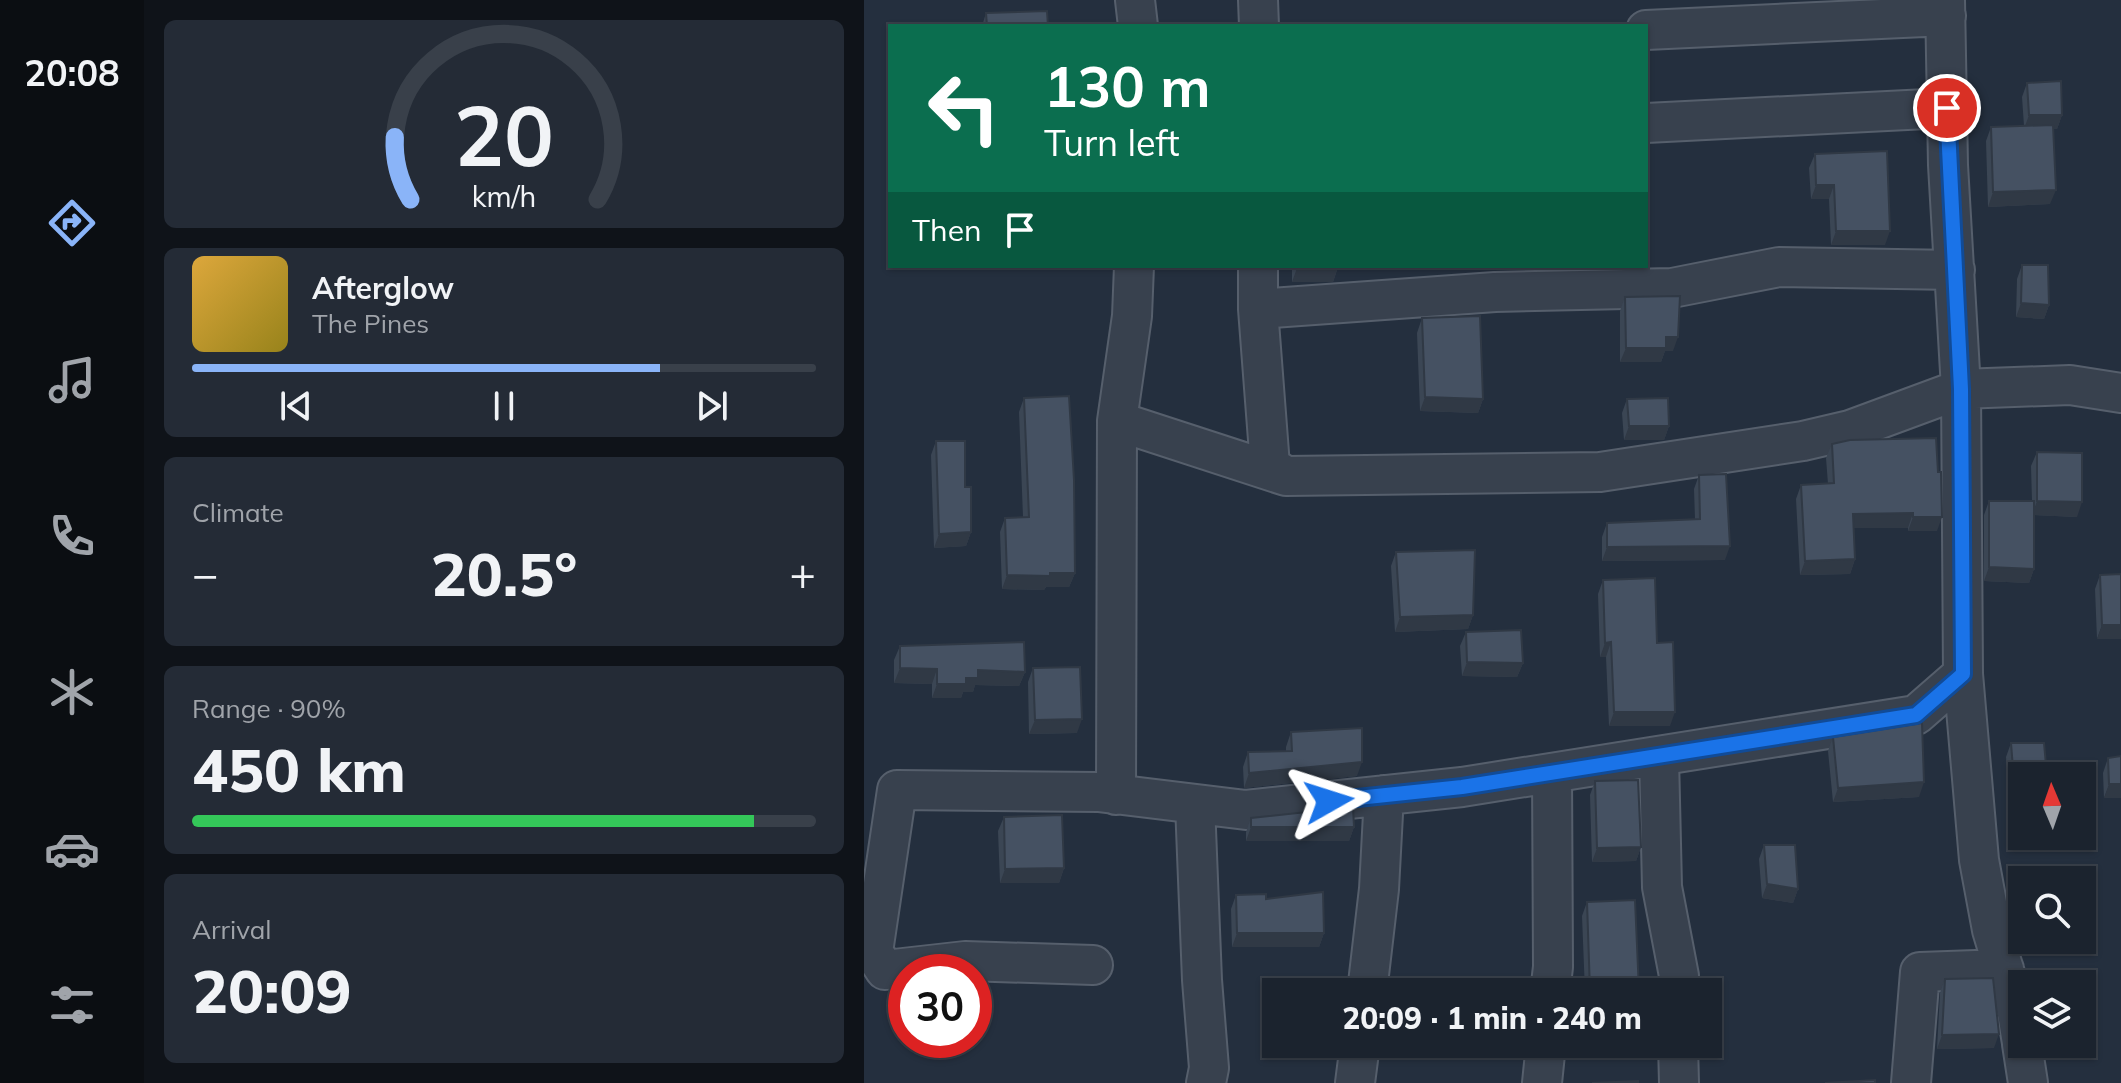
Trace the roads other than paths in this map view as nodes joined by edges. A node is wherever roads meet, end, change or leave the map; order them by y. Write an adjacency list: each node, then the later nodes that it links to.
1 (1135, 0): 4 (street)
2 (1258, 0): 5 (street)
3 (1946, 8): 6 (street); 7 (street)
4 (1138, 24)
5 (1259, 24)
6 (1648, 30)
7 (1947, 108): 8 (street); 11 (street)
8 (1648, 123)
9 (1134, 268): 15 (street)
10 (1258, 268): 12 (street)
11 (1955, 270): 12 (street); 13 (street)
12 (1258, 309): 16 (street)
13 (1961, 389): 14 (street); 16 (street); 17 (street)
14 (2121, 393)
15 (1117, 421): 16 (street); 20 (street)
16 (1286, 476)
17 (1963, 674): 18 (street); 24 (street)
18 (1659, 757): 19 (street); 27 (street)
19 (1552, 773): 21 (street); 26 (street)
20 (1116, 795): 22 (street); 23 (street)
21 (1384, 795): 22 (street); 25 (street)
22 (1195, 804): 33 (street)
23 (1093, 965)
24 (2004, 969): 28 (street); 37 (street)
25 (1369, 978)
26 (1552, 978)
27 (1679, 978)
28 (2008, 983)
29 (1358, 1058): 34 (street)
30 (1545, 1058): 35 (street)
31 (1678, 1058): 36 (street)
32 (2024, 1058): 38 (street)
33 (1206, 1083)
34 (1355, 1083)
35 (1542, 1083)
36 (1679, 1083)
37 (1911, 1083)
38 (2028, 1083)

